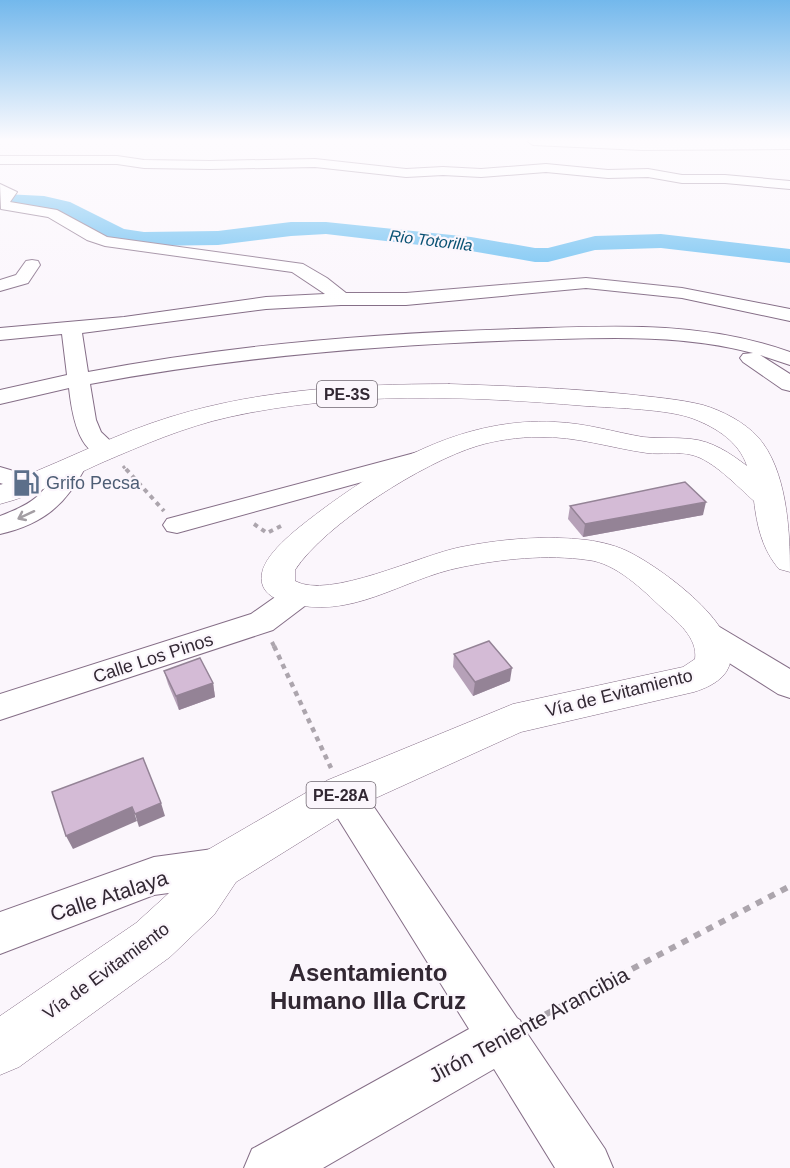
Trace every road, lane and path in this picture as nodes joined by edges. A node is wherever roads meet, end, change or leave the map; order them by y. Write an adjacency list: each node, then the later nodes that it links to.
1 (6, 196): 6 (street)
2 (32, 265): 4 (street)
3 (699, 280): 5 (street)
4 (0, 286)
5 (629, 286): 6 (street); 7 (street)
6 (341, 299): 8 (street)
7 (790, 315)
8 (71, 326): 9 (street); 12 (street)
9 (0, 334)
10 (698, 337): 11 (street); 12 (street); 13 (street)
11 (790, 359)
12 (80, 378): 14 (street); 17 (street)
13 (790, 384)
14 (0, 397)
15 (710, 415): 16 (highway); 17 (highway, PE-3S); 23 (highway, PE-3S)
16 (701, 448): 18 (highway); 23 (highway)
17 (108, 450): 19 (highway, PE-3S); 24 (path)
18 (422, 459): 24 (street); 27 (highway)
19 (73, 466): 21 (highway, PE-3S); 25 (street, one-way to 25)
20 (0, 476): 21 (street)
21 (32, 485): 22 (highway, PE-3S)
22 (0, 495)
23 (767, 497): 26 (highway, PE-3S)
24 (177, 525)
25 (0, 526)
26 (790, 562)
27 (298, 595): 28 (street, Calle Los Pinos); 29 (highway, Vía de Evitamiento / PE-28A)
28 (262, 622): 31 (street, Calle Los Pinos); 32 (path)
29 (707, 634): 30 (street); 32 (highway, Vía de Evitamiento / PE-28A)
30 (790, 685)
31 (0, 707)
32 (343, 794): 33 (highway, Vía de Evitamiento / PE-28A); 36 (street)
33 (220, 867): 35 (street, Calle Atalaya); 37 (highway, Vía de Evitamiento / PE-28A)
34 (790, 886): 36 (path, Jirón Teniente Arancibia)
35 (0, 933)
36 (503, 1037): 38 (street, Jirón Teniente Arancibia); 39 (street)
37 (0, 1048)
38 (271, 1168)
39 (586, 1168)

